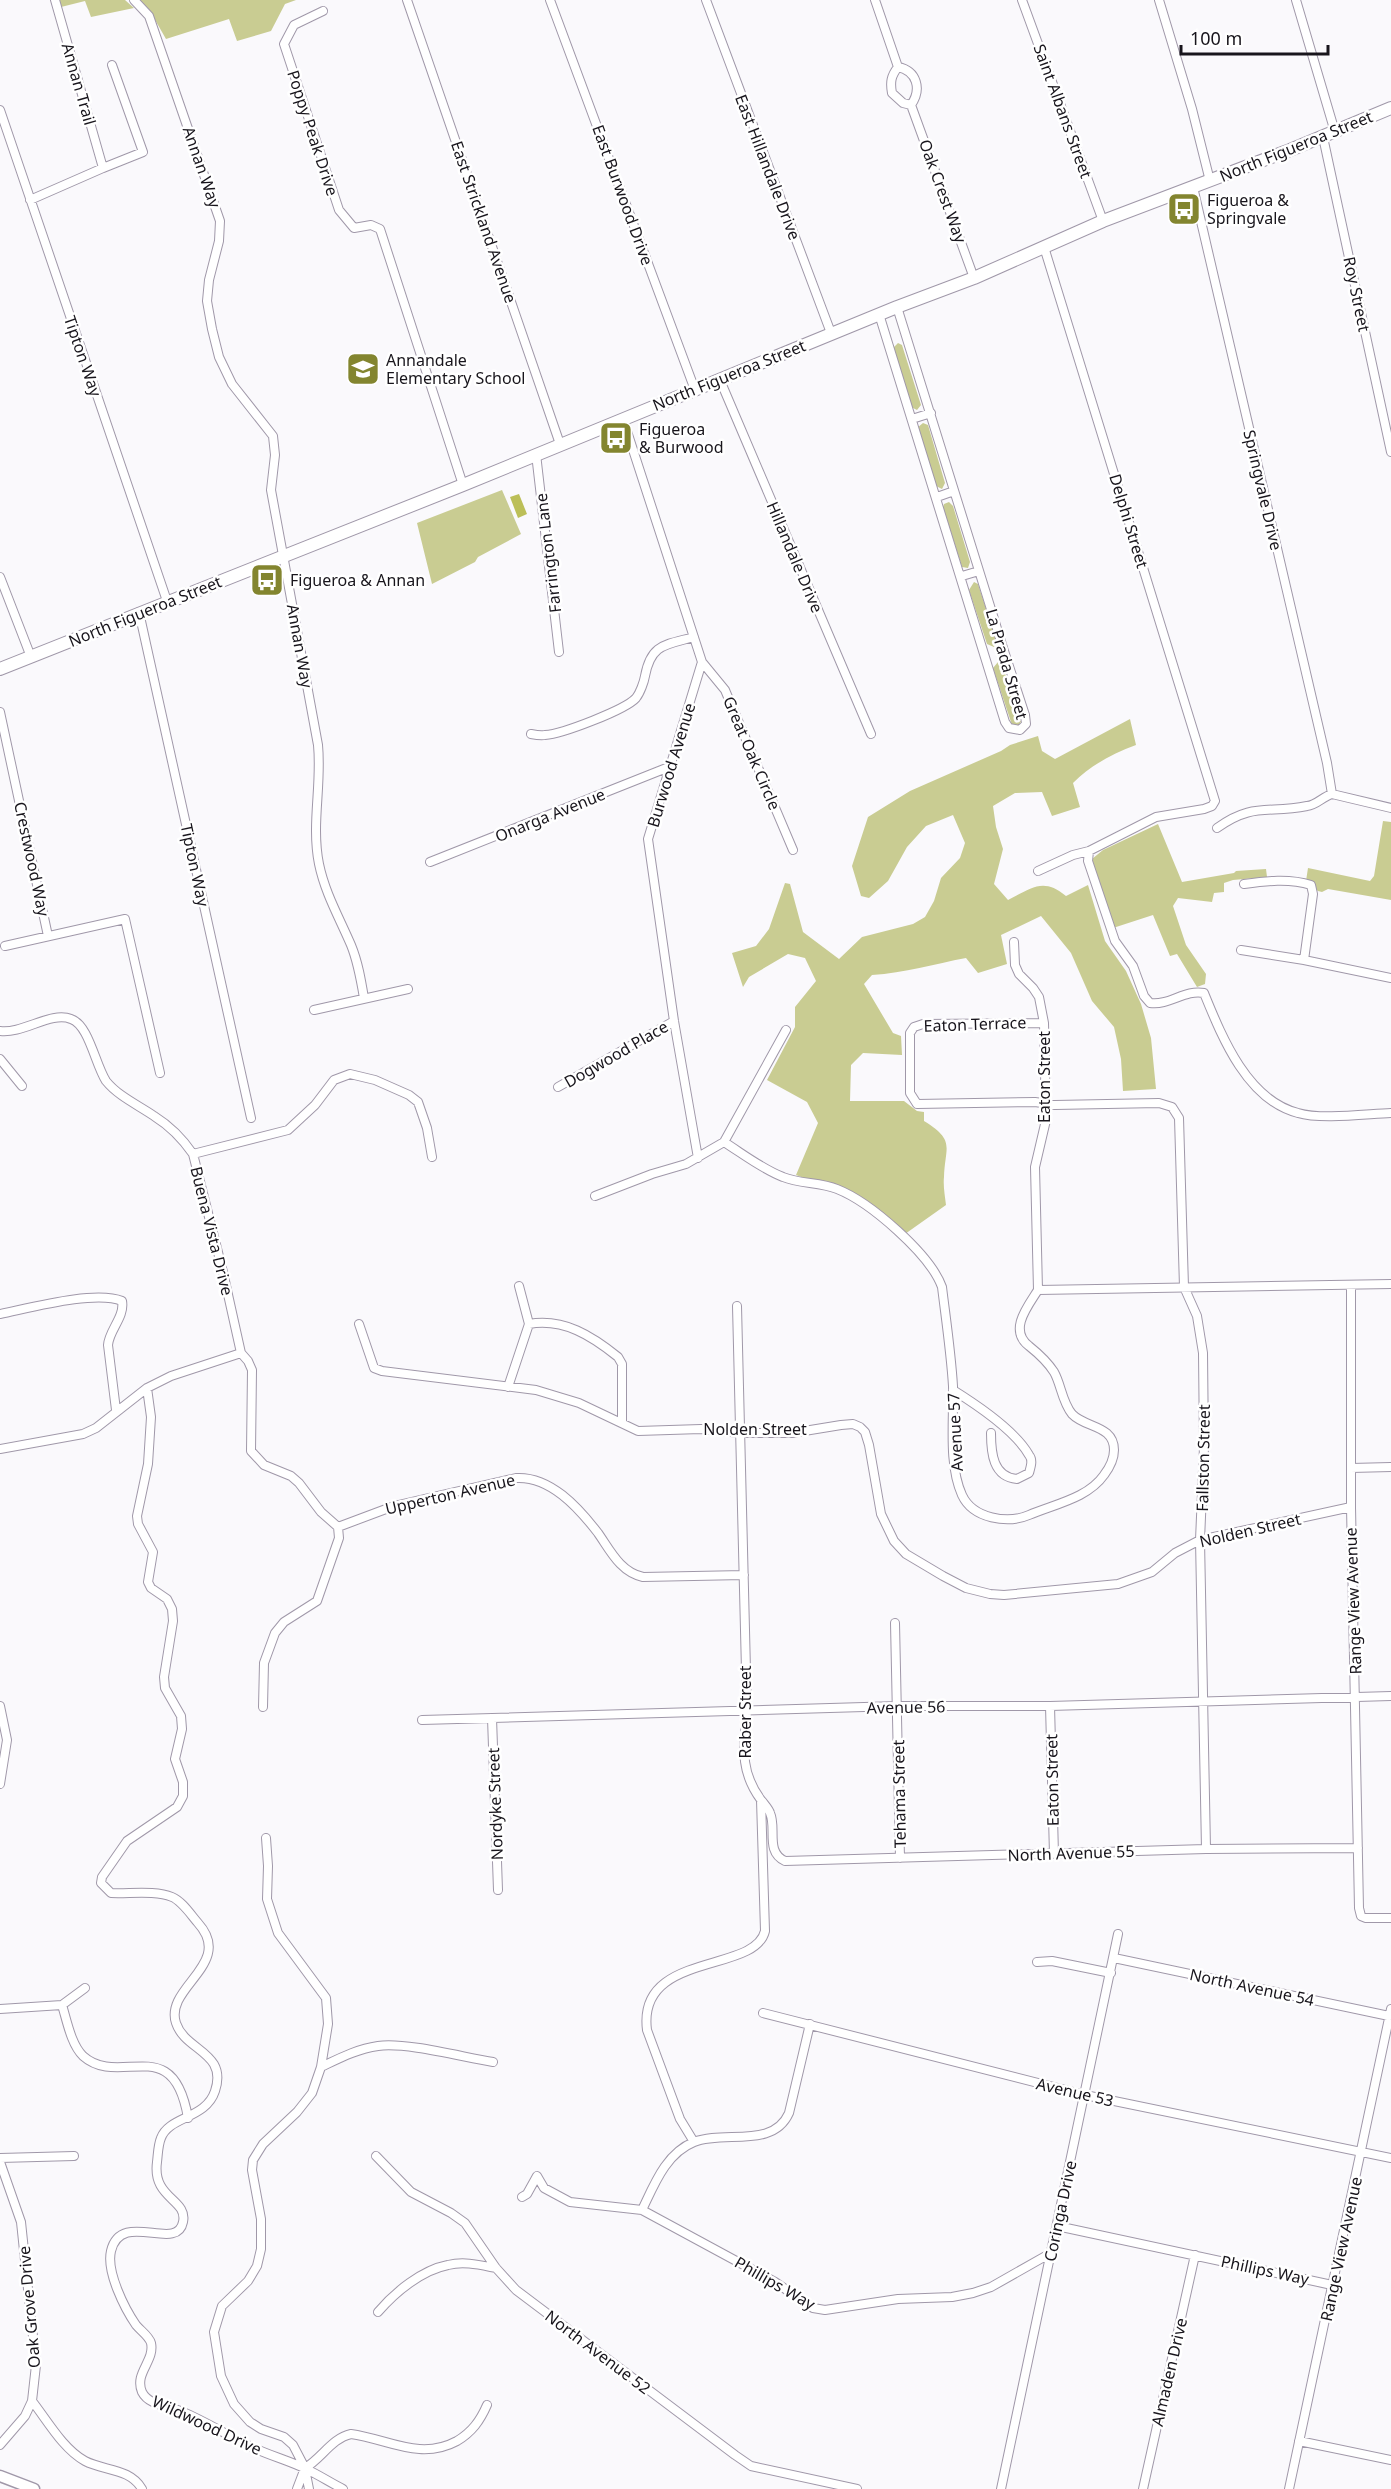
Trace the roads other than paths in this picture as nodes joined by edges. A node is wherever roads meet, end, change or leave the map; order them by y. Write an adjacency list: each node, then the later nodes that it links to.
1 (55, 0): 17 (street, Annan Trail)
2 (134, 0): 38 (street, Annan Way)
3 (407, 0): 32 (street, East Strickland Avenue)
4 (550, 0): 28 (street, East Burwood Drive)
5 (705, 0): 26 (street, East Hillandale Drive)
6 (875, 0): 12 (street)
7 (1022, 0): 21 (street, Saint Albans Street)
8 (1159, 0): 18 (street)
9 (1296, 0): 16 (street, Roy Street)
10 (323, 11): 35 (street, Poppy Peak Drive)
11 (112, 65): 17 (street)
12 (898, 67): 13 (street); 13 (street)
13 (911, 105): 23 (street, Oak Crest Way)
14 (1391, 108): 16 (main road, North Figueroa Street)
15 (0, 110): 20 (street, Tipton Way)
16 (1329, 134): 18 (main road, North Figueroa Street); 33 (street, Roy Street)
17 (103, 168): 20 (street)
18 (1210, 181): 19 (main road, North Figueroa Street)
19 (1193, 187): 21 (main road, North Figueroa Street); 55 (street, Springvale Drive)
20 (30, 200): 42 (street, Tipton Way)
21 (1103, 221): 22 (main road, North Figueroa Street)
22 (1044, 248): 23 (main road, North Figueroa Street); 59 (street, Delphi Street)
23 (974, 278): 24 (main road, North Figueroa Street)
24 (897, 306): 25 (main road, North Figueroa Street); 29 (street, La Prada Street)
25 (879, 314): 26 (main road, North Figueroa Street); 31 (street, La Prada Street)
26 (831, 333): 27 (main road, North Figueroa Street)
27 (720, 380): 28 (main road, North Figueroa Street); 53 (street, Hillandale Drive)
28 (695, 390): 30 (main road, North Figueroa Street)
29 (931, 413): 31 (street); 36 (street, La Prada Street)
30 (623, 419): 32 (main road, North Figueroa Street); 44 (street)
31 (912, 419): 37 (street, La Prada Street)
32 (560, 444): 34 (main road, North Figueroa Street)
33 (1391, 452)
34 (536, 454): 35 (main road, North Figueroa Street); 46 (street, Farrington Lane)
35 (463, 485): 38 (main road, North Figueroa Street)
36 (954, 491): 37 (street); 39 (street, La Prada Street)
37 (937, 497): 40 (street, La Prada Street)
38 (284, 555): 42 (main road, North Figueroa Street); 70 (street, Annan Way)
39 (979, 571): 40 (street); 45 (street, La Prada Street)
40 (962, 576): 48 (street, La Prada Street)
41 (0, 577): 47 (street)
42 (166, 601): 43 (main road, North Figueroa Street)
43 (139, 612): 47 (main road, North Figueroa Street); 82 (street, Tipton Way)
44 (694, 637): 49 (street); 52 (street)
45 (1004, 651): 48 (street); 48 (street, La Prada Street)
46 (559, 652)
47 (31, 657): 50 (main road, North Figueroa Street)
48 (987, 657)
49 (702, 662): 54 (street, Burwood Avenue); 58 (street, Great Oak Circle)
50 (0, 669)
51 (0, 712): 63 (street, Crestwood Way)
52 (531, 734)
53 (872, 734)
54 (669, 767): 60 (street, Onarga Avenue); 72 (street, Burwood Avenue)
55 (1332, 794): 56 (street); 57 (street)
56 (1391, 808)
57 (1217, 828)
58 (793, 850)
59 (1089, 851): 61 (street); 81 (street)
60 (430, 862)
61 (1038, 871)
62 (1244, 884): 67 (street)
63 (48, 936): 65 (street); 77 (street)
64 (1014, 942): 73 (street, Eaton Street)
65 (5, 946)
66 (1241, 950): 67 (street)
67 (1304, 960): 68 (street)
68 (1391, 978)
69 (408, 989): 70 (street)
70 (364, 998): 71 (street)
71 (314, 1010)
72 (674, 1021): 79 (street, Dogwood Place); 86 (street, Burwood Avenue)
73 (1044, 1023): 80 (street, Eaton Street); 80 (street, Eaton Terrace)
74 (786, 1029): 83 (street)
75 (0, 1031): 84 (street, Buena Vista Drive)
76 (0, 1059): 78 (street)
77 (160, 1073)
78 (22, 1086)
79 (558, 1087)
80 (1045, 1104): 91 (street, Fallston Street); 92 (street, Eaton Street)
81 (1391, 1113)
82 (251, 1118)
83 (724, 1142): 86 (street); 100 (street, Avenue 57)
84 (193, 1154): 85 (street); 97 (street, Buena Vista Drive)
85 (432, 1157)
86 (698, 1158): 87 (street)
87 (595, 1196)
88 (1391, 1284): 89 (street)
89 (1351, 1285): 91 (street); 107 (street, Range View Avenue)
90 (519, 1286): 96 (street)
91 (1184, 1287): 92 (street); 110 (street, Fallston Street)
92 (1038, 1290): 100 (street, Avenue 57)
93 (737, 1306): 103 (street, Raber Street)
94 (0, 1314): 101 (street)
95 (359, 1324): 98 (street, Nolden Street)
96 (529, 1324): 98 (street); 102 (street)
97 (241, 1353): 99 (street); 109 (street)
98 (508, 1387): 102 (street, Nolden Street)
99 (147, 1388): 101 (street); 145 (street, Wildwood Drive)
100 (953, 1390): 104 (street)
101 (116, 1410): 105 (street)
102 (622, 1423): 103 (street, Nolden Street)
103 (741, 1433): 110 (street, Nolden Street); 111 (street, Raber Street)
104 (991, 1433)
105 (0, 1449)
106 (1391, 1467): 107 (street)
107 (1351, 1468): 108 (street, Range View Avenue)
108 (1351, 1508): 110 (street, Nolden Street); 113 (street, Range View Avenue)
109 (338, 1527): 111 (street, Upperton Avenue); 119 (street)
110 (1200, 1540): 115 (street, Fallston Street)
111 (744, 1575): 120 (street, Raber Street)
112 (895, 1623): 117 (street, Tehama Street)
113 (1356, 1696): 114 (street, Avenue 56); 115 (street, Avenue 56); 126 (street, Range View Avenue)
114 (1391, 1696)
115 (1203, 1701): 118 (street, Avenue 56); 127 (street, Fallston Street)
116 (0, 1706): 123 (street)
117 (898, 1706): 118 (street, Avenue 56); 120 (street, Avenue 56); 129 (street, Tehama Street)
118 (1050, 1706): 128 (street, Eaton Street)
119 (263, 1707)
120 (747, 1711): 121 (street, Avenue 56); 124 (street, Raber Street)
121 (492, 1718): 122 (street, Avenue 56); 130 (street, Nordyke Street)
122 (422, 1720)
123 (0, 1784)
124 (761, 1800): 129 (street, North Avenue 55); 146 (street, Raber Street)
125 (266, 1838): 143 (street)
126 (1358, 1848): 127 (street, North Avenue 55); 131 (street, Range View Avenue)
127 (1206, 1849): 128 (street, North Avenue 55)
128 (1054, 1854): 129 (street, North Avenue 55)
129 (900, 1858)
130 (498, 1890)
131 (1391, 1918)
132 (1118, 1934): 133 (street, Coringa Drive)
133 (1114, 1958): 135 (street, Coringa Drive); 139 (street, North Avenue 54)
134 (1037, 1962): 135 (street)
135 (1111, 1973): 144 (street, Coringa Drive)
136 (85, 1988): 137 (street)
137 (62, 2005): 138 (street); 145 (street)
138 (0, 2009)
139 (1390, 2012): 147 (street, Range View Avenue)
140 (763, 2013): 141 (street, Avenue 53)
141 (810, 2024): 144 (street, Avenue 53); 146 (street)
142 (493, 2062): 143 (street)
143 (321, 2067): 165 (street)
144 (1085, 2095): 147 (street, Avenue 53); 154 (street, Coringa Drive)
145 (188, 2118): 165 (street, Wildwood Drive)
146 (694, 2142): 153 (street)
147 (1362, 2152): 150 (street, Avenue 53); 158 (street, Range View Avenue)
148 (74, 2156): 151 (street)
149 (376, 2156): 157 (street, North Avenue 52)
150 (1391, 2158)
151 (0, 2160): 160 (street, Oak Grove Drive)
152 (522, 2197): 153 (street, Phillips Way)
153 (642, 2210): 155 (street, Phillips Way)
154 (1057, 2226): 155 (street, Coringa Drive); 156 (street, Phillips Way)
155 (1051, 2253): 173 (street, Coringa Drive)
156 (1195, 2255): 158 (street, Phillips Way); 174 (street, Almaden Drive)
157 (496, 2268): 159 (street); 172 (street, North Avenue 52)
158 (1332, 2284): 162 (street, Range View Avenue)
159 (378, 2312)
160 (32, 2401): 163 (street, Oak Grove Drive); 168 (street)
161 (487, 2405): 165 (street)
162 (1299, 2440): 164 (street); 175 (street, Range View Avenue)
163 (0, 2445)
164 (1391, 2460)
165 (305, 2468): 169 (street); 170 (street); 171 (street)
166 (0, 2476): 167 (street)
167 (34, 2489)
168 (142, 2489)
169 (297, 2489)
170 (309, 2489)
171 (344, 2489)
172 (857, 2489)
173 (1001, 2489)
174 (1143, 2489)
175 (1289, 2489)

